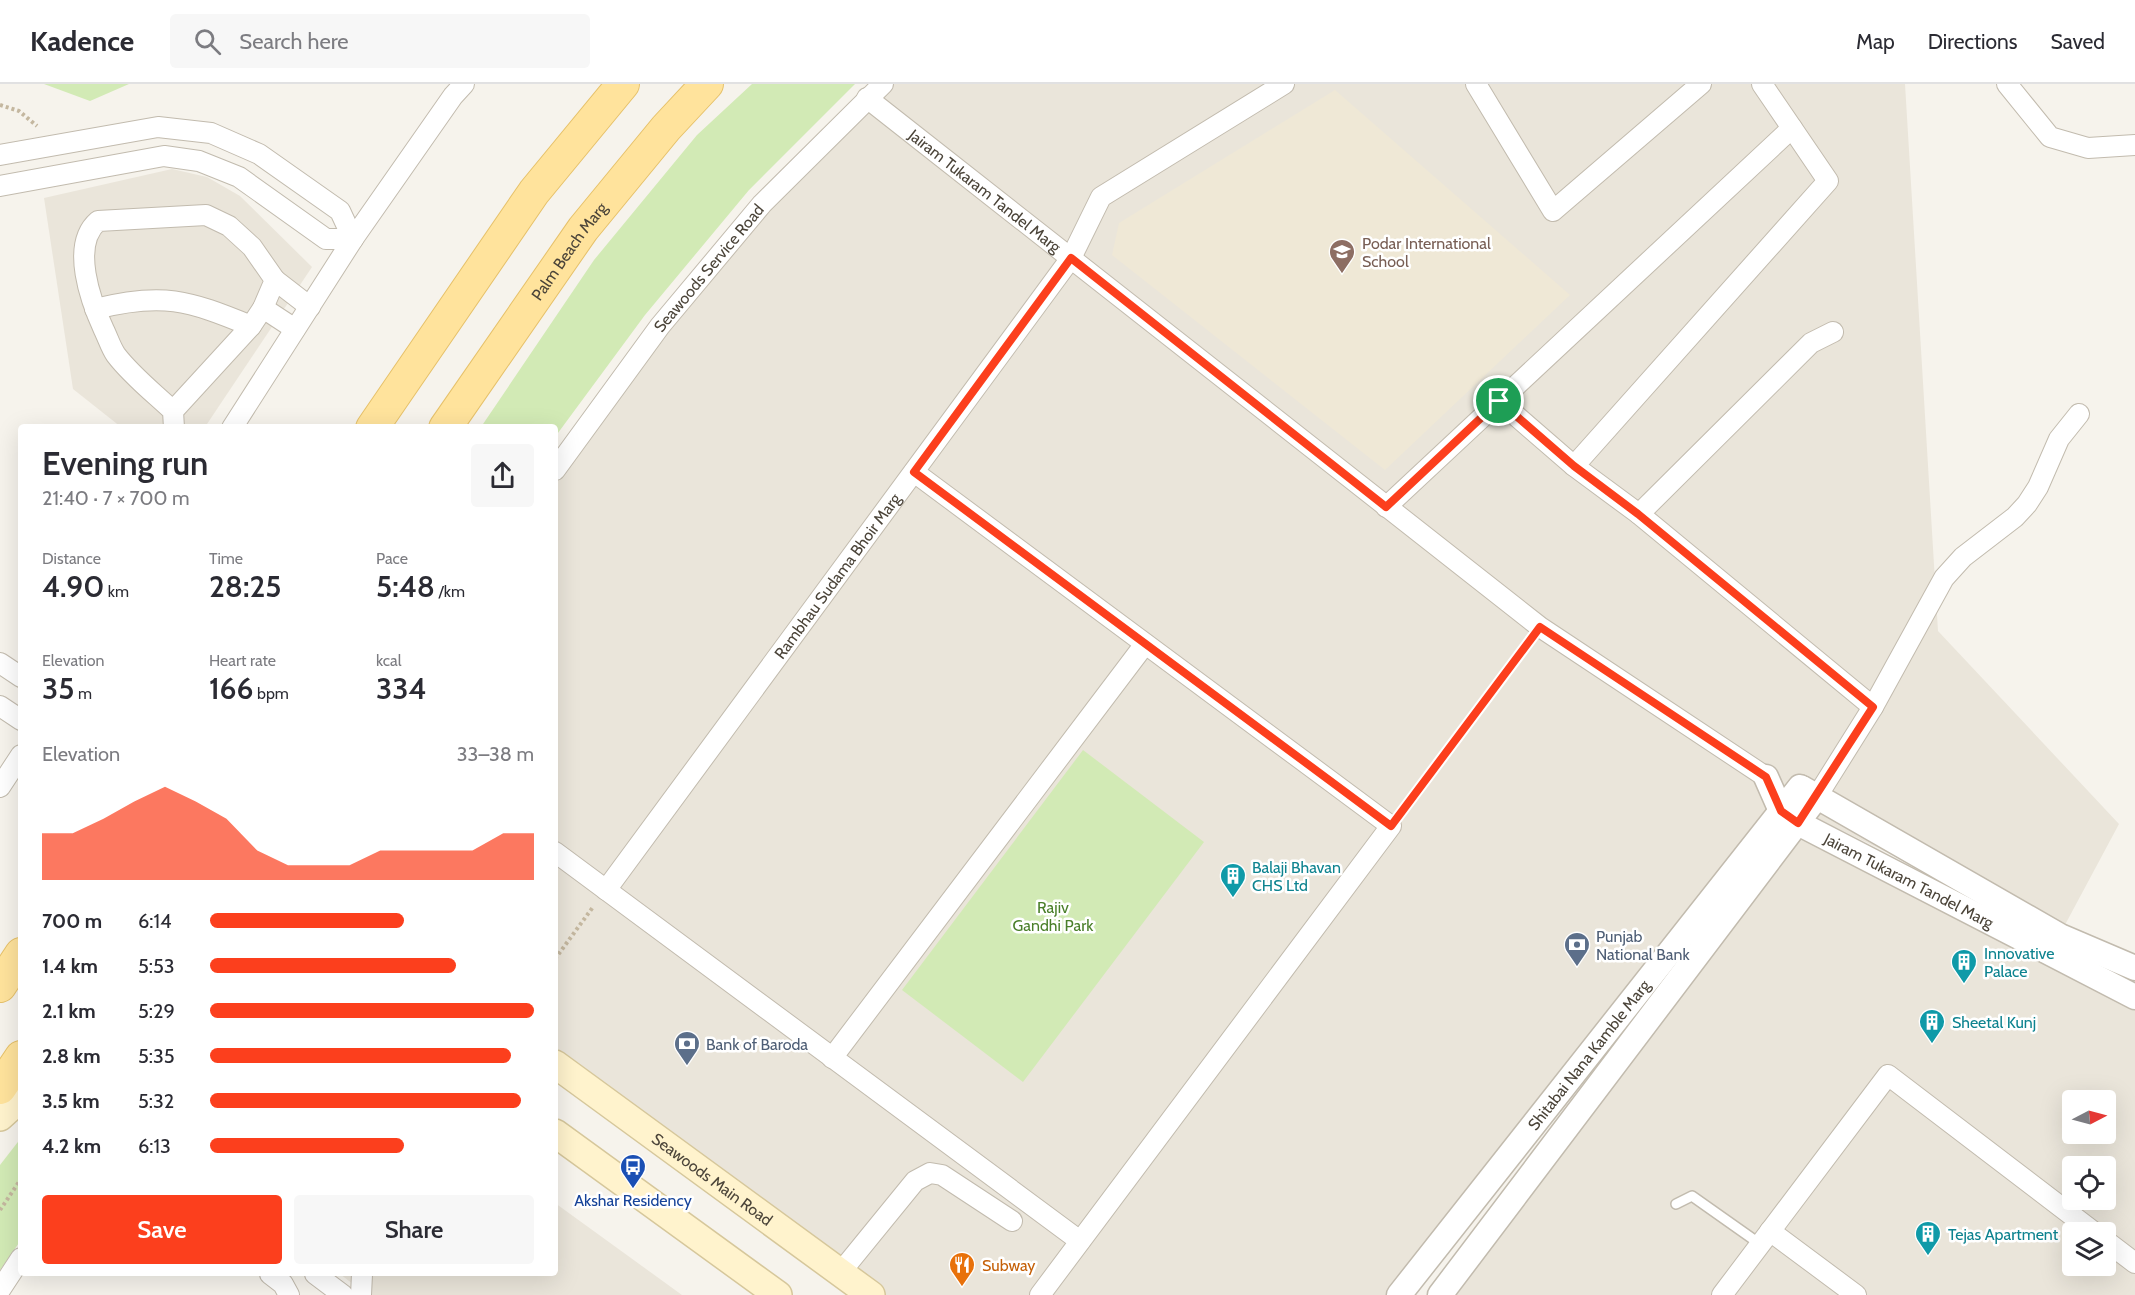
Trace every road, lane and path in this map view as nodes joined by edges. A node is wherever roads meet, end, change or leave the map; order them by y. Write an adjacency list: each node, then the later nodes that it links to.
1 (464, 84): 17 (street)
2 (623, 84): 30 (main road)
3 (707, 84): 31 (main road, Palm Beach Marg)
4 (883, 84): 10 (street, Seawoods Service Road)
5 (1284, 84): 18 (street, Rambhau Sudama Bhoir Marg)
6 (1476, 84): 7 (street)
7 (1701, 84)
8 (1762, 84): 12 (street)
9 (2007, 84): 14 (street)
10 (867, 98): 18 (street, Jairam Tukaram Tandel Marg); 32 (street, Seawoods Service Road)
11 (0, 105): 13 (path)
12 (1792, 128): 26 (street); 33 (street)
13 (58, 144): 15 (street); 17 (street)
14 (2135, 145)
15 (0, 155)
16 (0, 186): 17 (street)
17 (352, 239): 20 (street)
18 (1071, 258): 34 (street, Rambhau Sudama Bhoir Marg); 35 (street, Jairam Tukaram Tandel Marg)
19 (275, 280): 20 (street); 21 (street); 22 (street)
20 (310, 307): 24 (street)
21 (262, 308): 23 (street); 24 (street)
22 (95, 309): 23 (street); 28 (street)
23 (251, 326): 28 (street)
24 (295, 329): 29 (street)
25 (1833, 332): 36 (street)
26 (1499, 401): 33 (street); 35 (street)
27 (2079, 414): 42 (street)
28 (173, 419)
29 (235, 424)
30 (375, 424)
31 (448, 424)
32 (558, 466)
33 (1574, 466): 36 (street)
34 (914, 472): 38 (street); 51 (street, Rambhau Sudama Bhoir Marg)
35 (1386, 507): 37 (street, Jairam Tukaram Tandel Marg)
36 (1638, 514): 42 (street)
37 (1540, 627): 45 (street, Jairam Tukaram Tandel Marg); 49 (path)
38 (1144, 644): 49 (street); 57 (street)
39 (0, 663): 40 (street)
40 (18, 675)
41 (0, 706): 43 (street)
42 (1873, 707): 47 (street)
43 (18, 718)
44 (18, 760): 46 (street)
45 (1766, 777): 47 (street, Jairam Tukaram Tandel Marg); 48 (street)
46 (0, 787)
47 (1808, 792): 48 (street, Shitabai Nana Kamble Marg); 54 (street, Jairam Tukaram Tandel Marg)
48 (1790, 817): 56 (street, Jairam Tukaram Tandel Marg); 85 (street, Shitabai Nana Kamble Marg); 86 (street, Shitabai Nana Kamble Marg)
49 (1391, 826): 70 (street)
50 (558, 854): 51 (street)
51 (606, 890): 52 (path); 57 (street)
52 (558, 955)
53 (18, 959): 55 (main road)
54 (2135, 968)
55 (0, 986)
56 (2135, 998)
57 (832, 1058): 70 (street)
58 (18, 1061): 60 (main road)
59 (558, 1067): 74 (main road, Seawoods Main Road)
60 (0, 1088)
61 (18, 1101): 62 (main road)
62 (0, 1117)
63 (558, 1135): 82 (main road)
64 (18, 1183): 66 (path)
65 (1676, 1204): 69 (lane)
66 (0, 1210)
67 (1012, 1221): 74 (street)
68 (2081, 1222): 69 (street)
69 (1765, 1238): 87 (street); 88 (street)
70 (1080, 1241): 84 (street)
71 (2116, 1249): 73 (street)
72 (18, 1263): 78 (street)
73 (2135, 1263)
74 (840, 1273): 83 (main road, Seawoods Main Road)
75 (273, 1276): 79 (street)
76 (318, 1276): 80 (street)
77 (362, 1276): 81 (street)
78 (0, 1290)
79 (289, 1295)
80 (343, 1295)
81 (361, 1295)
82 (778, 1295)
83 (871, 1295)
84 (1040, 1295)
85 (1398, 1295)
86 (1440, 1295)
87 (1722, 1295)
88 (1856, 1295)

